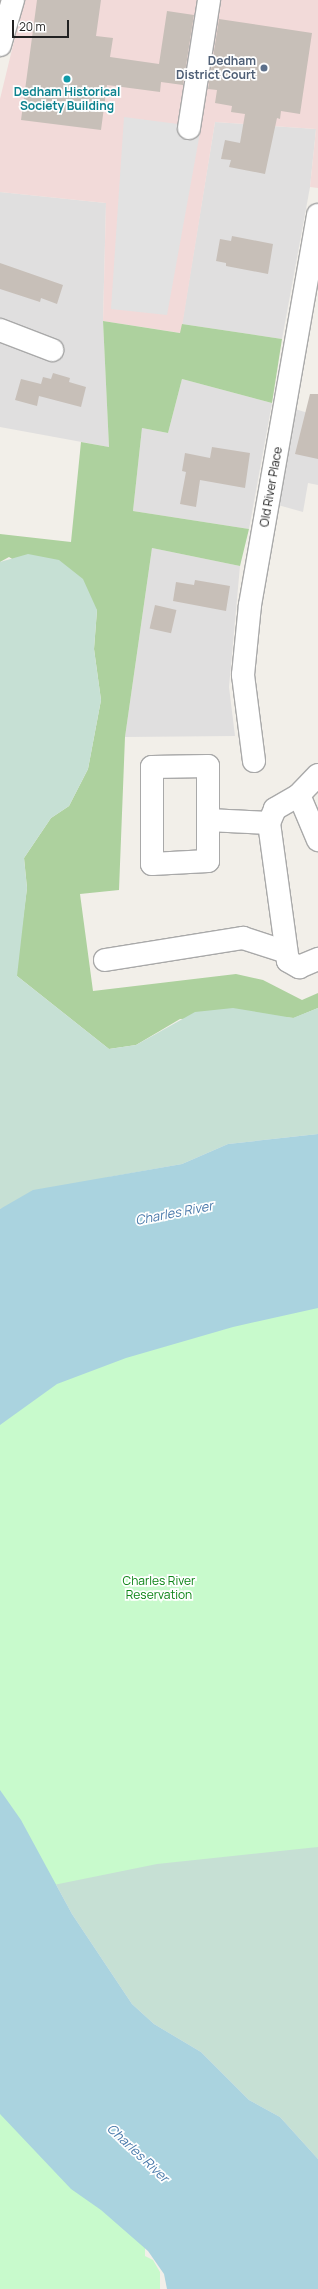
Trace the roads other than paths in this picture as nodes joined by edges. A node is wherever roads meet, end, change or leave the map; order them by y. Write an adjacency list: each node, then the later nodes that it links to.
1 (13, 0): 3 (street)
2 (209, 0): 4 (street)
3 (0, 45)
4 (189, 128)
5 (318, 215): 6 (street, Old River Place)
6 (315, 260): 9 (street, Old River Place)
7 (0, 330): 8 (street)
8 (52, 350)
9 (254, 761)
10 (318, 775): 11 (street)
11 (299, 796): 13 (street); 14 (street)
12 (208, 820): 12 (street); 13 (street)
13 (269, 823): 15 (street)
14 (318, 840)
15 (286, 952): 16 (street); 17 (street)
16 (318, 959)
17 (105, 960)

